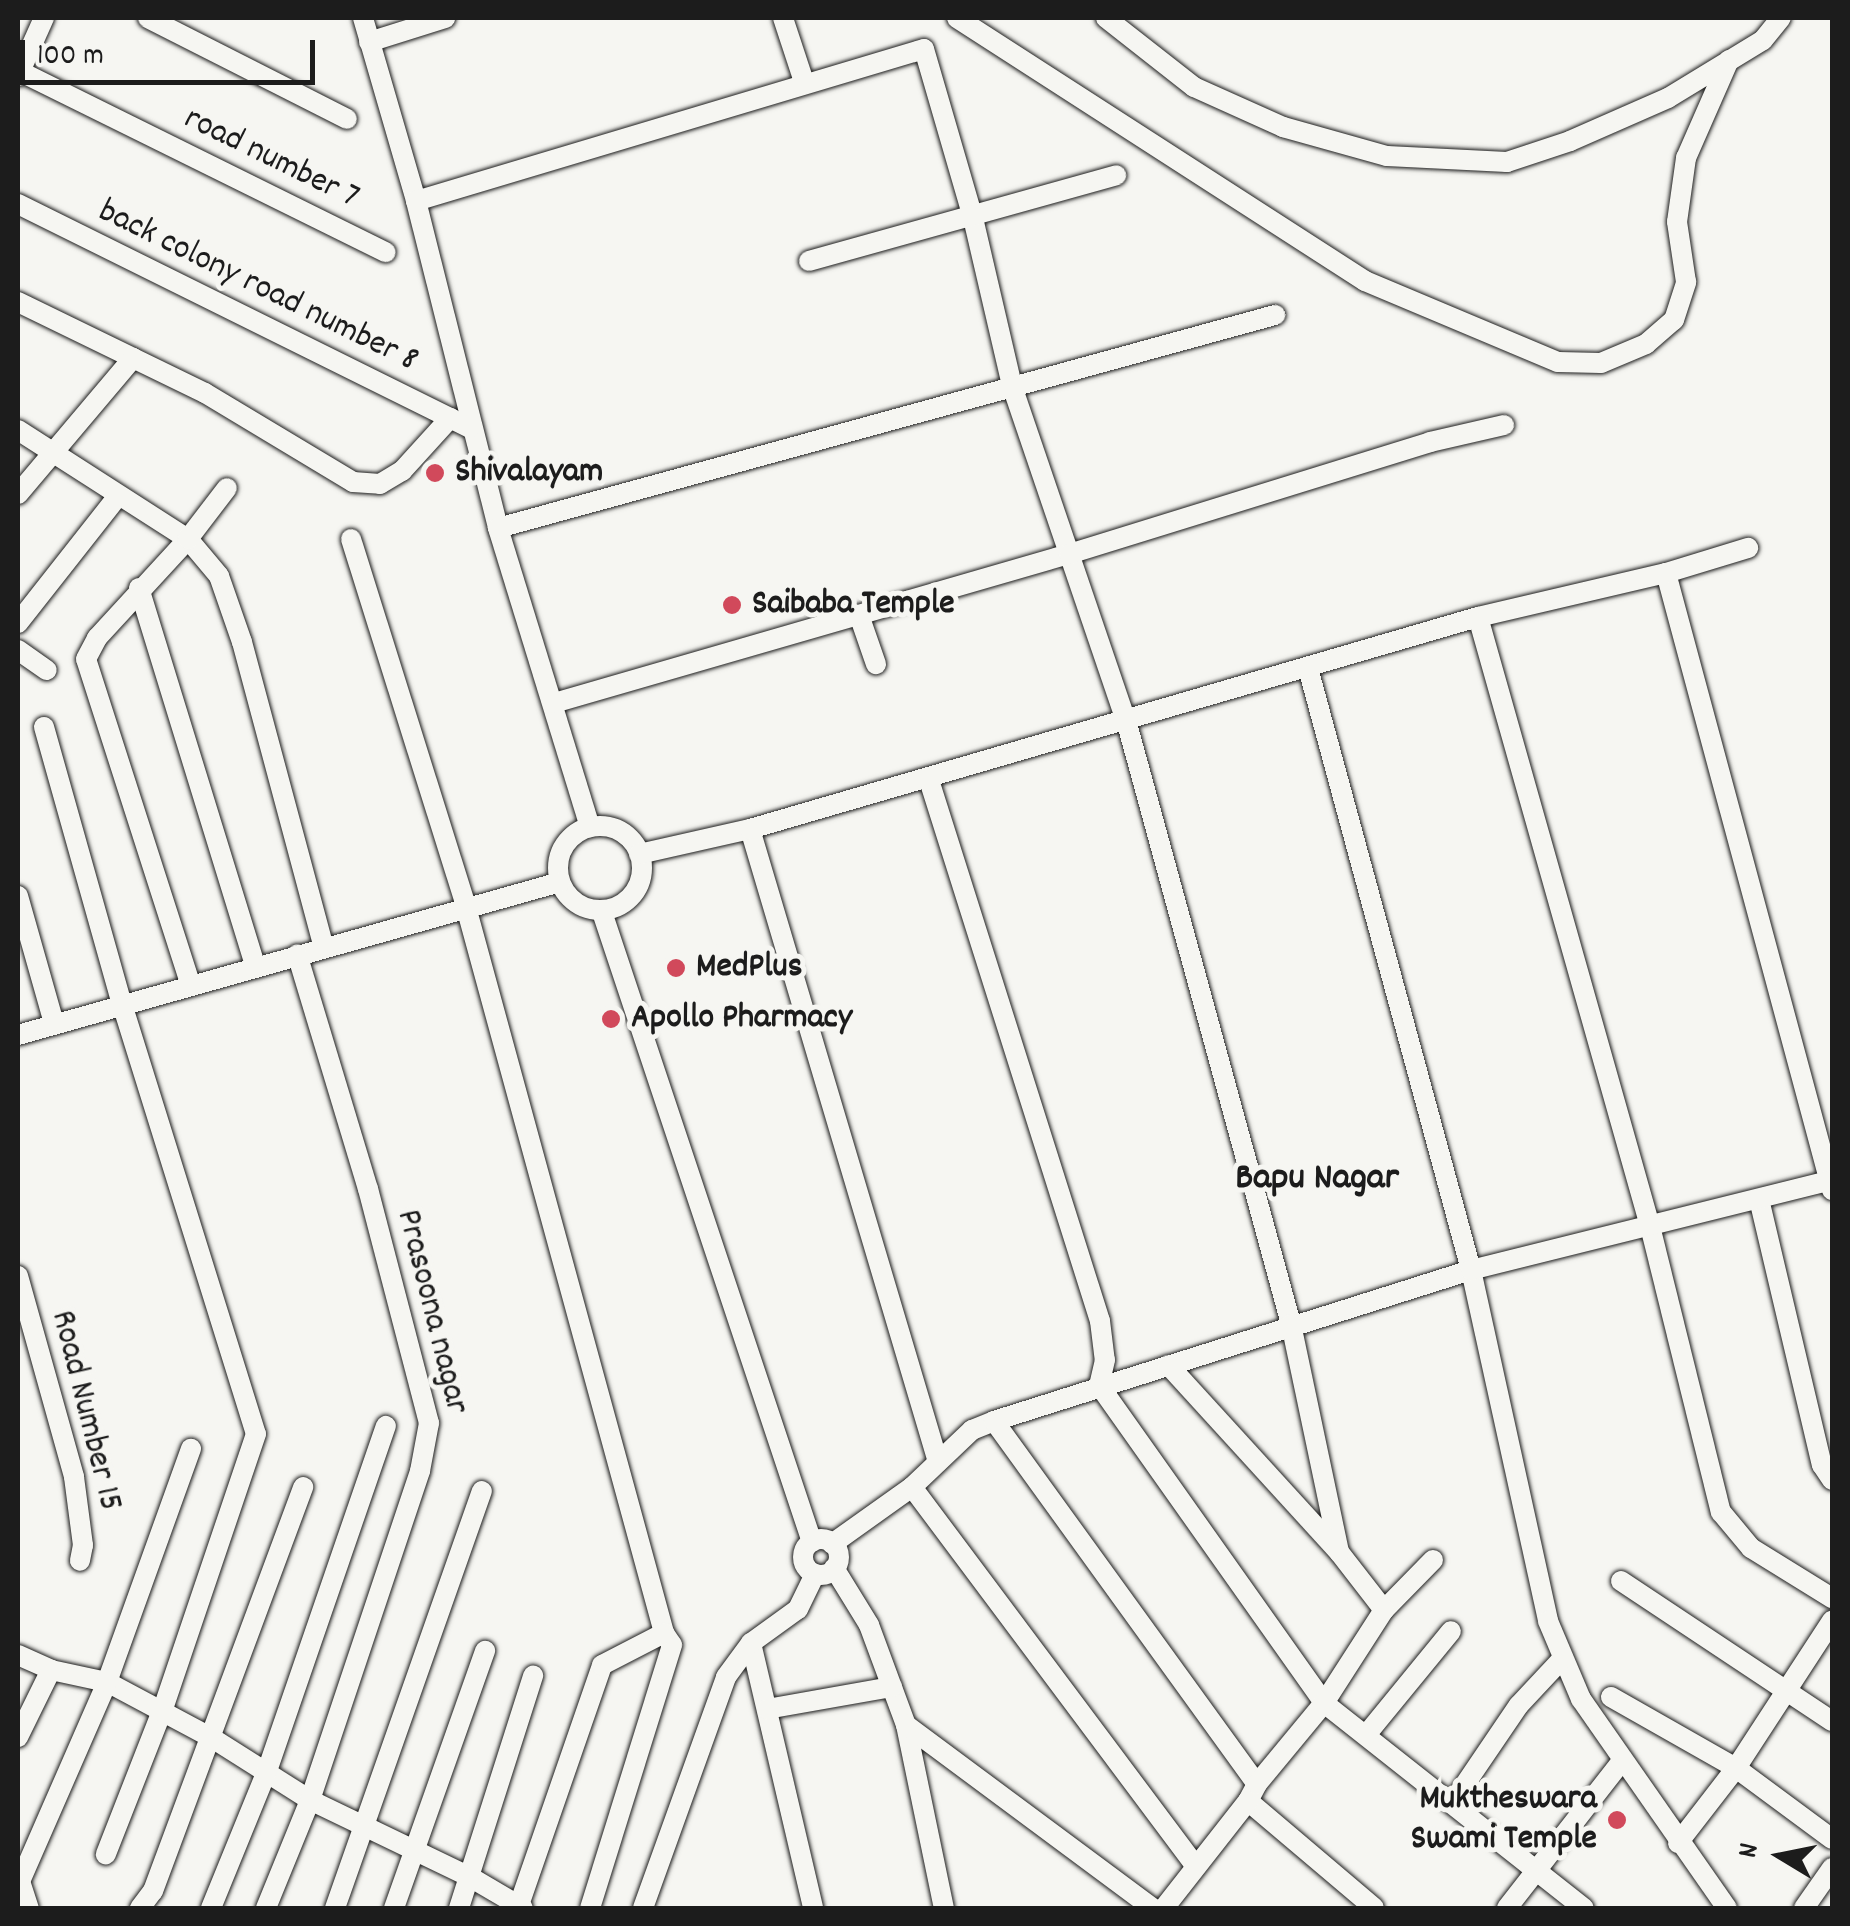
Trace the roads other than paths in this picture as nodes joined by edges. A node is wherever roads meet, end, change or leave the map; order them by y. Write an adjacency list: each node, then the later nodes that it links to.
1 (44, 18): 11 (street)
2 (148, 18): 13 (street)
3 (363, 18): 9 (street)
4 (445, 18): 9 (street)
5 (783, 18): 12 (street)
6 (957, 18): 10 (street)
7 (1106, 18): 10 (street)
8 (1782, 18): 10 (street)
9 (370, 42): 15 (street)
10 (1729, 60)
11 (18, 74): 18 (street, road number 7)
12 (804, 82): 15 (street); 17 (street)
13 (347, 119)
14 (1116, 174): 17 (street)
15 (416, 200): 26 (street)
16 (18, 204): 24 (street, back colony road number 8)
17 (973, 218): 19 (street); 23 (street)
18 (386, 252)
19 (810, 261)
20 (18, 302): 22 (street)
21 (1275, 315): 23 (street)
22 (133, 358): 24 (street); 28 (street)
23 (1012, 386): 32 (street); 36 (street)
24 (450, 418): 26 (street, back colony road number 8)
25 (1504, 425): 36 (street)
26 (470, 428): 32 (street)
27 (18, 430): 28 (street)
28 (48, 453): 30 (street); 31 (street)
29 (227, 488): 33 (street)
30 (18, 494)
31 (118, 496): 33 (street); 41 (street)
32 (498, 528): 46 (street)
33 (188, 539): 38 (street); 57 (street)
34 (351, 539): 55 (street)
35 (1748, 548): 37 (street)
36 (1069, 554): 39 (street); 47 (street)
37 (1666, 573): 40 (street); 64 (street)
38 (139, 588): 59 (street); 60 (street)
39 (859, 615): 43 (street); 46 (street)
40 (1478, 616): 44 (street); 66 (street)
41 (18, 623)
42 (18, 650): 45 (street)
43 (876, 664)
44 (1308, 668): 47 (street); 67 (street)
45 (47, 670)
46 (554, 703): 50 (street)
47 (1126, 720): 49 (street); 69 (street)
48 (44, 727): 61 (street)
49 (929, 780): 51 (street); 71 (street)
50 (590, 827): 52 (street); 53 (street)
51 (750, 829): 52 (street); 75 (street)
52 (639, 854): 56 (street)
53 (560, 882): 55 (street); 56 (street)
54 (18, 896): 62 (street)
55 (466, 908): 57 (street); 90 (street)
56 (602, 912): 80 (street)
57 (324, 946): 58 (street)
58 (297, 954): 59 (street); 113 (street, Prasoona nagar)
59 (256, 966): 60 (street)
60 (191, 986): 61 (street)
61 (122, 1004): 62 (street); 103 (street)
62 (54, 1023): 63 (street)
63 (18, 1035)
64 (1832, 1183): 65 (street)
65 (1758, 1198): 66 (street); 76 (street)
66 (1650, 1226): 67 (street); 86 (street)
67 (1471, 1270): 69 (street); 94 (street)
68 (18, 1276): 83 (street, Road Number 15)
69 (1290, 1324): 70 (street); 81 (street)
70 (1168, 1364): 71 (street); 81 (street)
71 (1099, 1385): 72 (street); 101 (street)
72 (994, 1421): 75 (street); 112 (street)
73 (386, 1426): 111 (street)
74 (191, 1449): 97 (street)
75 (938, 1462): 78 (street)
76 (1832, 1480)
77 (304, 1487): 108 (street)
78 (912, 1487): 80 (street); 120 (street)
79 (482, 1491): 115 (street)
80 (822, 1543): 84 (street); 84 (street)
81 (1339, 1552): 87 (street)
82 (1433, 1560): 87 (street)
83 (80, 1561)
84 (825, 1571): 91 (street); 98 (street)
85 (1621, 1581): 99 (street)
86 (1832, 1598)
87 (1384, 1610): 101 (street)
88 (1832, 1621): 99 (street)
89 (1452, 1631): 106 (street)
90 (664, 1633): 132 (street); 133 (street)
91 (751, 1643): 102 (street); 134 (street)
92 (484, 1651): 118 (street)
93 (18, 1655): 95 (street)
94 (1564, 1658): 109 (street); 114 (street)
95 (51, 1670): 97 (street); 107 (street)
96 (533, 1676): 123 (street)
97 (107, 1682): 103 (street); 124 (street)
98 (892, 1687): 102 (street); 105 (street)
99 (1786, 1690): 104 (street); 110 (street)
100 (1611, 1697): 110 (street)
101 (1324, 1703): 106 (street); 112 (street)
102 (767, 1709): 135 (street)
103 (162, 1711): 108 (street); 119 (street)
104 (1832, 1721)
105 (906, 1725): 136 (street); 137 (street)
106 (1366, 1735): 114 (street)
107 (18, 1737)
108 (212, 1738): 111 (street); 126 (street)
109 (1622, 1762): 117 (street); 122 (street)
110 (1736, 1768): 116 (street); 117 (street)
111 (266, 1772): 113 (street); 127 (street)
112 (1253, 1793): 120 (street); 139 (street)
113 (310, 1800): 115 (street); 128 (street, Prasoona nagar)
114 (1453, 1802): 122 (street)
115 (366, 1826): 118 (street); 129 (street)
116 (1832, 1839)
117 (1678, 1843): 142 (street)
118 (413, 1850): 123 (street); 130 (street)
119 (106, 1854)
120 (1196, 1867): 138 (street)
121 (1832, 1868): 143 (street)
122 (1536, 1871): 140 (street); 141 (street)
123 (470, 1877): 131 (street); 132 (street)
124 (19, 1882): 125 (street)
125 (28, 1908)
126 (140, 1908)
127 (211, 1908)
128 (266, 1908)
129 (335, 1908)
130 (394, 1908)
131 (460, 1908)
132 (520, 1908)
133 (590, 1908)
134 (644, 1908)
135 (814, 1908)
136 (944, 1908)
137 (1152, 1908)
138 (1164, 1908)
139 (1374, 1908)
140 (1507, 1908)
141 (1584, 1908)
142 (1726, 1908)
143 (1804, 1908)

